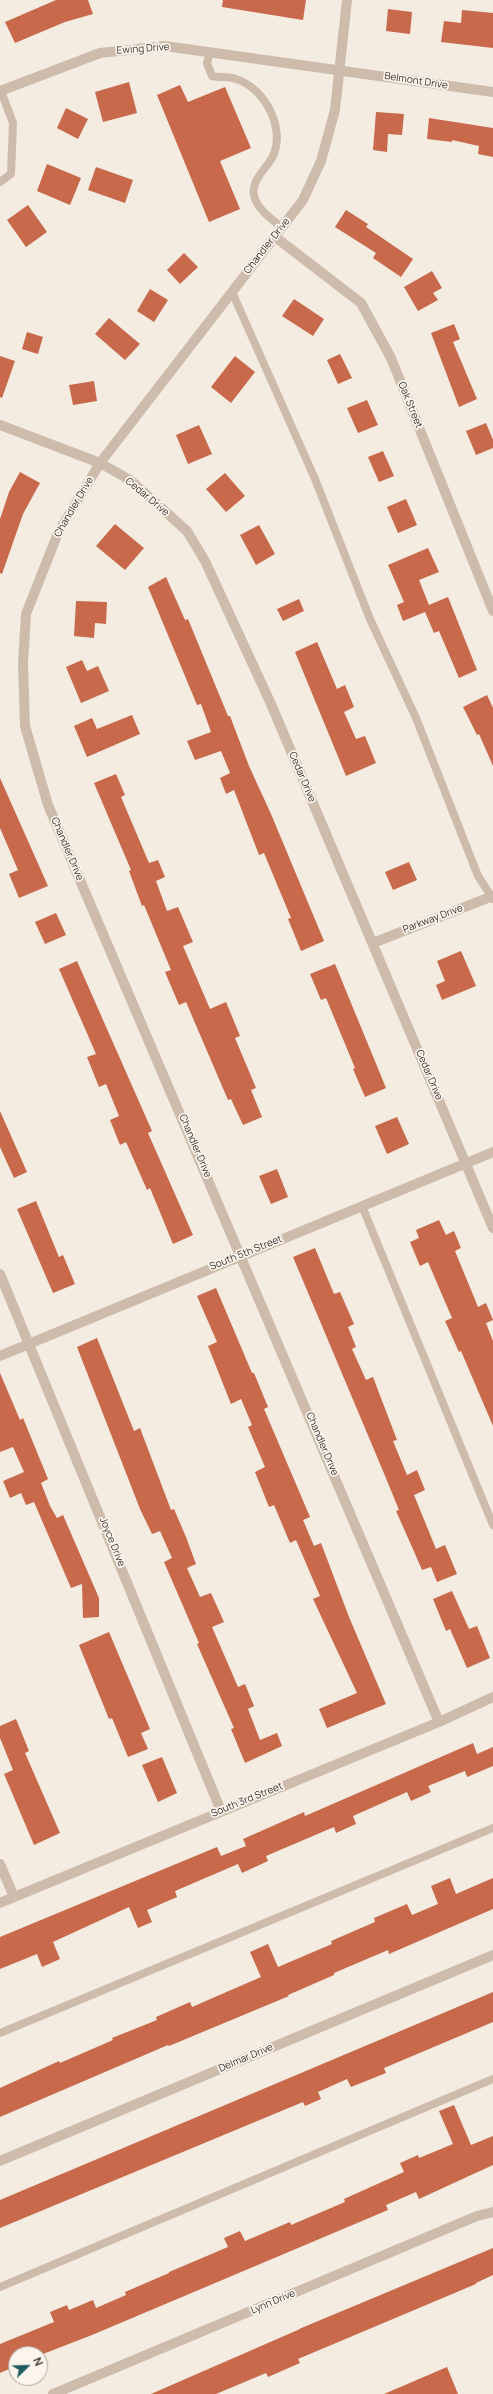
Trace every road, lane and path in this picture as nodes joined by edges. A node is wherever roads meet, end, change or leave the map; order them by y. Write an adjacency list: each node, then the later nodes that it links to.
1 (347, 0): 3 (street, Chandler Drive)
2 (210, 52): 3 (street, Ewing Drive); 4 (street, Ewing Drive); 7 (lane)
3 (340, 69): 5 (street, Belmont Drive); 7 (street, Chandler Drive)
4 (1, 91): 6 (lane)
5 (493, 92)
6 (0, 182)
7 (282, 227): 8 (street, Chandler Drive)
8 (274, 236): 9 (street, Chandler Drive); 12 (street, Oak Street)
9 (232, 292): 11 (street, Chandler Drive); 13 (lane)
10 (0, 425): 11 (street, Cedar Drive)
11 (100, 463): 14 (street, Cedar Drive); 19 (street, Chandler Drive)
12 (493, 611)
13 (492, 897): 14 (street, Parkway Drive)
14 (373, 943): 16 (street, Cedar Drive)
15 (493, 1152): 16 (street, South 5th Street)
16 (466, 1163): 17 (street, South 5th Street); 18 (street, Cedar Drive)
17 (362, 1206): 19 (street, South 5th Street); 23 (lane)
18 (493, 1228)
19 (242, 1255): 21 (street, South 5th Street); 25 (street, Chandler Drive)
20 (0, 1274): 21 (street, Joyce Drive)
21 (29, 1344): 22 (street, South 5th Street); 26 (street, Joyce Drive)
22 (0, 1356)
23 (493, 1525)
24 (493, 1697): 25 (street, South 3rd Street)
25 (439, 1722): 26 (street, South 3rd Street)
26 (220, 1811): 29 (street, South 3rd Street)
27 (493, 1828): 32 (lane)
28 (0, 1864): 29 (street)
29 (14, 1897): 30 (street, South 3rd Street)
30 (0, 1903)
31 (493, 1955): 34 (street, Delmar Drive)
32 (0, 2033)
33 (493, 2079): 36 (lane)
34 (0, 2161)
35 (493, 2212): 37 (street, Lynn Drive)
36 (0, 2287)
37 (54, 2394)

